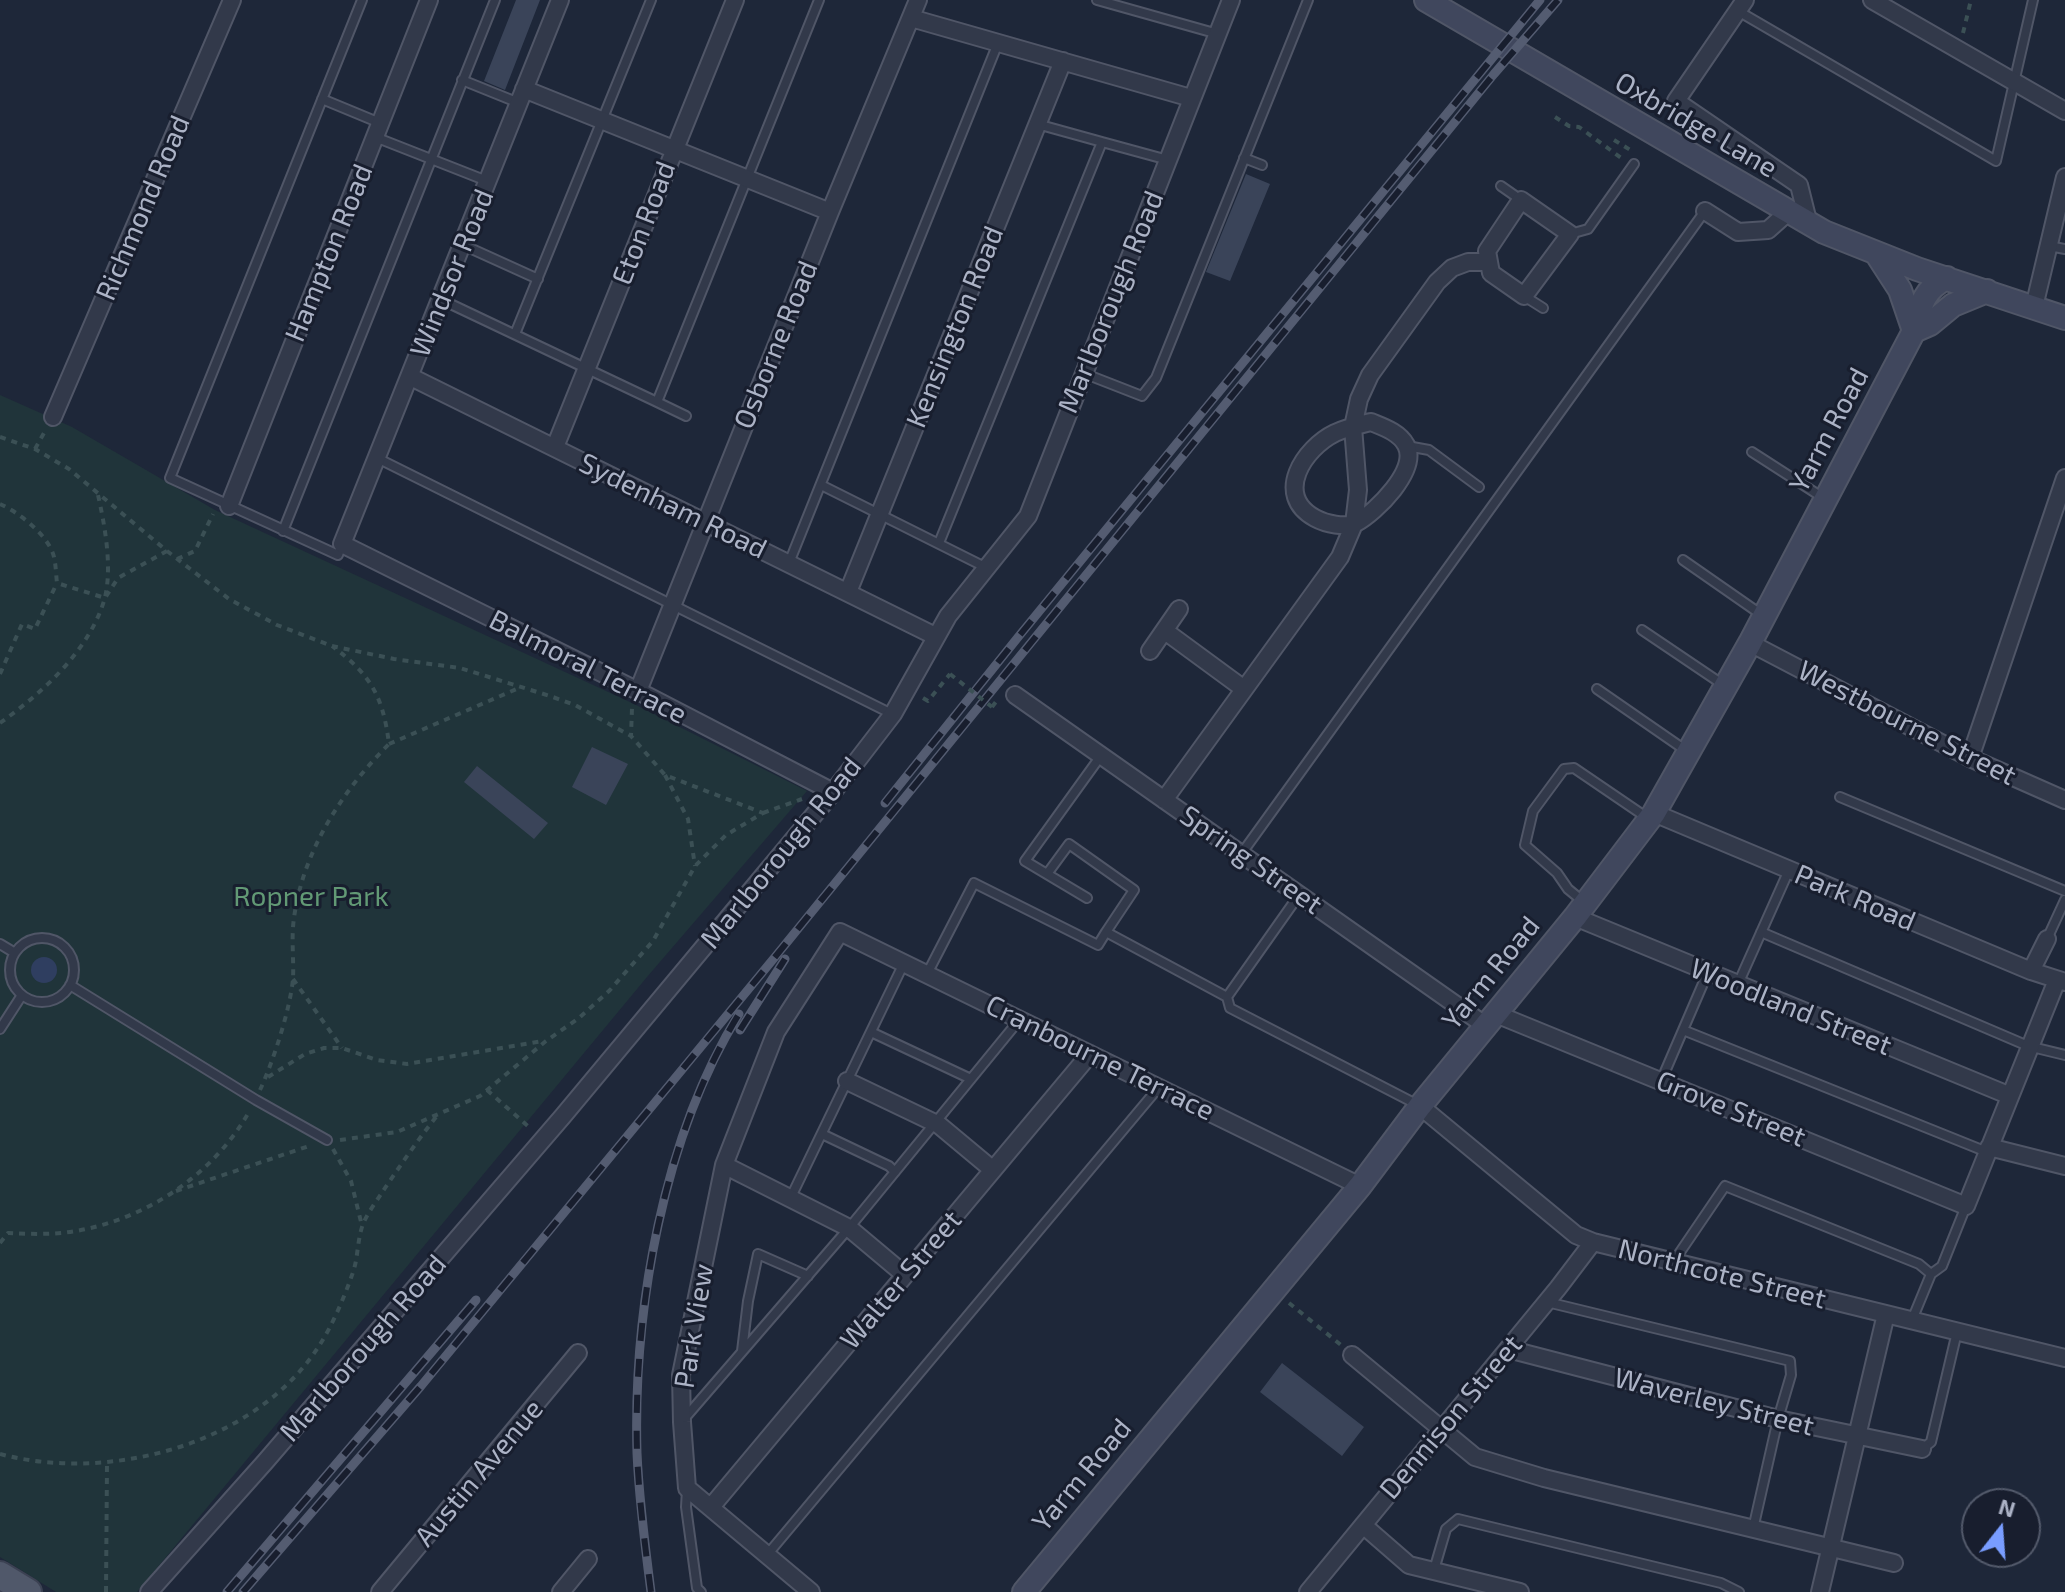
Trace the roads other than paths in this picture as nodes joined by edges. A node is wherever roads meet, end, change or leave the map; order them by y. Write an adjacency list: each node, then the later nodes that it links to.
1 (232, 0): 66 (street, Richmond Road)
2 (362, 0): 25 (lane)
3 (429, 0): 29 (street, Hampton Road)
4 (495, 0): 22 (lane)
5 (560, 0): 23 (street, Windsor Road)
6 (651, 0): 27 (lane)
7 (735, 0): 31 (street, Eton Road)
8 (819, 0): 38 (lane)
9 (918, 0): 17 (street, Osborne Road)
10 (1097, 0): 18 (lane)
11 (1231, 0): 18 (street, Marlborough Road)
12 (1308, 0): 33 (lane)
13 (1426, 0): 44 (street, Oxbridge Lane)
14 (1872, 0): 21 (street)
15 (2033, 0): 21 (lane)
16 (1741, 5): 21 (lane); 45 (street)
17 (911, 18): 19 (street); 43 (street, Osborne Road)
18 (1218, 34): 24 (street, Marlborough Road)
19 (998, 43): 20 (street); 73 (lane)
20 (1063, 61): 24 (street); 28 (street, Kensington Road)
21 (2009, 78): 26 (street)
22 (462, 80): 23 (lane); 32 (lane)
23 (521, 96): 27 (street); 39 (street, Windsor Road)
24 (1191, 98): 34 (street, Marlborough Road)
25 (322, 99): 29 (lane); 76 (lane)
26 (2065, 111)
27 (602, 120): 31 (street); 52 (lane)
28 (1037, 124): 30 (lane); 77 (street, Kensington Road)
29 (378, 130): 32 (lane); 76 (street, Hampton Road)
30 (1102, 142): 34 (lane); 81 (lane)
31 (673, 149): 38 (street); 61 (street, Eton Road)
32 (430, 158): 39 (lane); 80 (lane)
33 (1244, 158): 36 (lane); 62 (lane)
34 (1168, 160): 62 (street, Marlborough Road)
35 (1630, 162): 46 (lane)
36 (1262, 165)
37 (2065, 177): 48 (street)
38 (748, 179): 43 (street); 64 (lane)
39 (488, 182): 47 (street, Windsor Road)
40 (1501, 186): 41 (lane)
41 (1521, 200): 46 (street); 50 (street)
42 (1705, 211): 44 (street); 109 (lane)
43 (830, 212): 78 (street, Osborne Road)
44 (1787, 213): 45 (street, Oxbridge Lane)
45 (1809, 225): 49 (street, Oxbridge Lane)
46 (1570, 234): 54 (street)
47 (463, 245): 52 (lane); 55 (street, Windsor Road)
48 (2057, 248): 56 (street)
49 (1876, 253): 51 (street, Oxbridge Lane); 59 (street)
50 (1489, 262): 54 (street); 67 (street)
51 (1947, 278): 53 (street, Oxbridge Lane); 59 (street, Yarm Road)
52 (538, 279): 60 (lane)
53 (1987, 291): 56 (street, Oxbridge Lane); 59 (street, Yarm Road)
54 (1524, 296): 57 (lane)
55 (442, 300): 60 (lane); 63 (street, Windsor Road)
56 (2034, 307): 58 (street, Oxbridge Lane)
57 (1543, 308)
58 (2065, 318)
59 (1914, 331): 75 (street, Yarm Road)
60 (515, 334): 61 (lane)
61 (587, 368): 64 (lane); 69 (street, Eton Road)
62 (1083, 373): 85 (street, Marlborough Road)
63 (411, 377): 69 (street, Sydenham Road); 71 (street, Windsor Road)
64 (657, 402): 65 (lane)
65 (686, 416)
66 (53, 417)
67 (1353, 427): 68 (street); 79 (street); 79 (street)
68 (1407, 446): 74 (lane); 79 (street)
69 (555, 447): 78 (street, Sydenham Road)
70 (1752, 452): 75 (lane)
71 (377, 458): 82 (street, Windsor Road); 87 (lane)
72 (2065, 478): 103 (street)
73 (821, 485): 77 (lane); 84 (lane)
74 (1479, 487)
75 (1826, 499): 89 (street, Yarm Road)
76 (224, 503): 80 (lane)
77 (880, 514): 81 (lane); 86 (street, Kensington Road)
78 (705, 522): 84 (street, Sydenham Road); 87 (street, Osborne Road)
79 (1354, 524): 96 (street)
80 (283, 531): 82 (lane)
81 (939, 543): 85 (lane)
82 (342, 544): 98 (street, Balmoral Terrace)
83 (1683, 560): 89 (lane)
84 (789, 563): 86 (street, Sydenham Road)
85 (987, 568): 92 (street, Marlborough Road)
86 (848, 592): 92 (street, Sydenham Road)
87 (673, 604): 98 (street, Osborne Road); 100 (lane)
88 (1179, 609): 91 (street)
89 (1763, 616): 93 (street, Yarm Road)
90 (1642, 630): 95 (lane)
91 (1165, 631): 94 (street); 96 (street)
92 (935, 636): 100 (street, Marlborough Road)
93 (1750, 643): 95 (street, Yarm Road); 103 (street, Westbourne Street)
94 (1150, 651)
95 (1725, 686): 101 (street, Yarm Road)
96 (1244, 689): 106 (street)
97 (1597, 689): 101 (lane)
98 (638, 691): 104 (street, Balmoral Terrace)
99 (1015, 695): 102 (street, Spring Street)
100 (893, 714): 104 (street, Marlborough Road)
101 (1688, 753): 108 (street, Yarm Road)
102 (1100, 757): 106 (street, Spring Street); 111 (lane)
103 (1970, 758): 107 (street, Westbourne Street)
104 (833, 792): 186 (street, Marlborough Road)
105 (1840, 797): 112 (lane)
106 (1164, 800): 109 (street, Spring Street)
107 (2065, 800)
108 (1652, 816): 110 (street, Park Road); 116 (street, Yarm Road); 116 (lane)
109 (1241, 854): 113 (street, Spring Street)
110 (1789, 870): 119 (lane); 124 (street, Park Road)
111 (1047, 874): 114 (lane); 118 (lane)
112 (2065, 891)
113 (1299, 894): 131 (lane); 133 (street, Spring Street)
114 (1087, 898)
115 (2065, 900): 120 (lane)
116 (1580, 910): 125 (street, Woodland Street); 133 (street, Yarm Road)
117 (840, 932): 123 (street, Cranbourne Terrace); 150 (street, Park View)
118 (1106, 932): 126 (lane); 131 (lane)
119 (1761, 932): 129 (lane); 137 (lane)
120 (2047, 939): 124 (street)
121 (0, 944): 122 (lane)
122 (15, 953): 128 (lane); 130 (lane)
123 (904, 962): 126 (street, Cranbourne Terrace); 136 (lane)
124 (2031, 971): 127 (street, Park Road)
125 (1708, 972): 129 (street, Woodland Street); 135 (lane)
126 (927, 974): 132 (street, Cranbourne Terrace)
127 (2061, 981): 137 (street)
128 (70, 985): 130 (lane); 148 (lane)
129 (1738, 985): 144 (street, Woodland Street)
130 (22, 995): 134 (lane)
131 (1227, 997): 145 (lane)
132 (1020, 1018): 138 (street, Cranbourne Terrace); 140 (lane)
133 (1491, 1020): 142 (street, Grove Street); 145 (street, Yarm Road)
134 (0, 1029)
135 (1683, 1030): 142 (lane); 149 (lane)
136 (871, 1032): 140 (lane); 141 (lane)
137 (2028, 1046): 139 (lane); 144 (street)
138 (1090, 1054): 143 (street, Cranbourne Terrace); 152 (street, Walter Street)
139 (2065, 1055)
140 (971, 1079): 146 (lane)
141 (847, 1081): 146 (street); 147 (lane)
142 (1661, 1081): 156 (street, Grove Street)
143 (1159, 1087): 154 (street, Cranbourne Terrace); 182 (lane)
144 (2008, 1095): 149 (street)
145 (1420, 1106): 154 (street, Yarm Road); 158 (street, Northcote Street)
146 (935, 1123): 152 (street); 153 (lane)
147 (822, 1134): 153 (lane); 155 (lane)
148 (327, 1140)
149 (1988, 1149): 151 (street); 156 (street)
150 (724, 1165): 155 (street); 173 (street, Park View)
151 (2065, 1166)
152 (993, 1170): 161 (street, Walter Street)
153 (895, 1172): 157 (lane)
154 (1360, 1186): 191 (street, Yarm Road)
155 (791, 1197): 157 (street)
156 (1966, 1206): 160 (lane)
157 (849, 1228): 161 (street); 162 (lane)
158 (1593, 1242): 159 (street, Northcote Street); 163 (street, Dennison Street)
159 (1672, 1262): 160 (lane); 164 (street, Northcote Street)
160 (1931, 1274): 165 (lane)
161 (905, 1275): 178 (street, Walter Street)
162 (808, 1276): 168 (lane); 168 (lane)
163 (1547, 1302): 167 (street, Dennison Street); 172 (lane)
164 (1886, 1314): 165 (street, Northcote Street); 175 (street)
165 (1912, 1320): 166 (street, Northcote Street)
166 (1957, 1332): 171 (street, Northcote Street); 176 (lane)
167 (1508, 1349): 172 (street, Waverley Street); 174 (street, Dennison Street)
168 (742, 1352): 173 (lane)
169 (578, 1353): 187 (street, Austin Avenue)
170 (1352, 1355): 174 (street)
171 (2065, 1358)
172 (1778, 1419): 175 (street, Waverley Street); 180 (lane)
173 (682, 1422): 177 (street, Park View)
174 (1440, 1430): 179 (street, Dennison Street); 180 (street)
175 (1858, 1437): 176 (street, Waverley Street); 181 (street)
176 (1922, 1449)
177 (687, 1488): 178 (street); 189 (lane)
178 (711, 1507): 182 (street)
179 (1363, 1525): 185 (street); 192 (street, Dennison Street)
180 (1753, 1529): 181 (street)
181 (1830, 1547): 184 (street); 195 (street)
182 (767, 1555): 190 (street)
183 (588, 1559): 188 (street)
184 (1894, 1563)
185 (1433, 1571): 193 (street); 194 (lane)
186 (149, 1592)
187 (380, 1592)
188 (561, 1592)
189 (701, 1592)
190 (811, 1592)
191 (1024, 1592)
192 (1308, 1592)
193 (1520, 1592)
194 (1739, 1592)
195 (1820, 1592)

